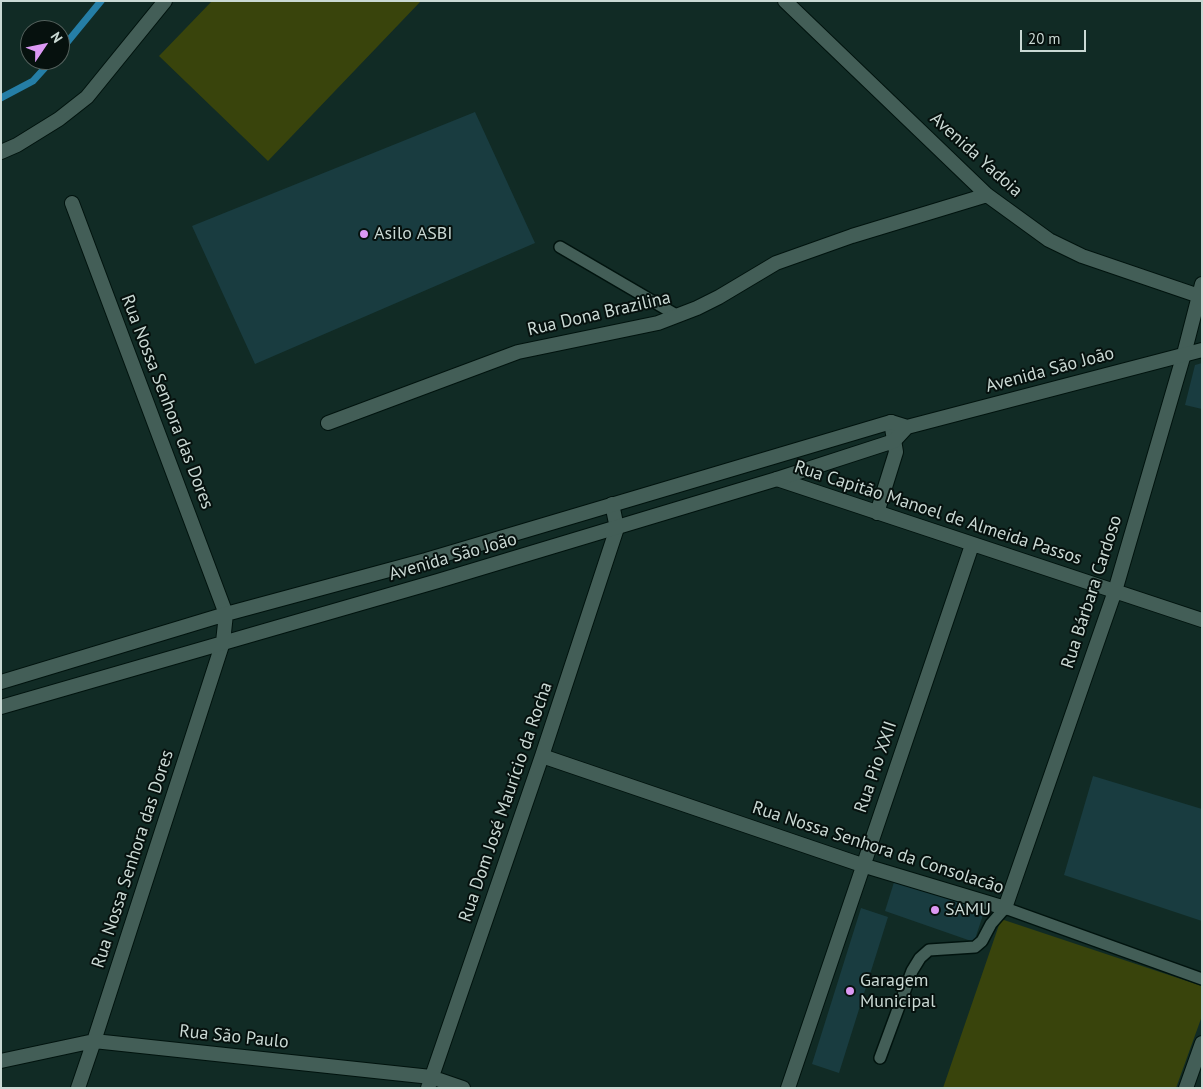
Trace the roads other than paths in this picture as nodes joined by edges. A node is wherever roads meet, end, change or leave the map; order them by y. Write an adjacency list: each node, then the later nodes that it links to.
1 (165, 1): 3 (street)
2 (784, 1): 4 (street, Avenida Yadoia)
3 (1, 152)
4 (987, 195): 7 (street, Avenida Yadoia); 8 (street, Rua Dona Brazilina)
5 (72, 203): 21 (street, Rua Nossa Senhora das Dores)
6 (560, 247): 8 (lane)
7 (1200, 292): 10 (street, Rua Bárbara Cardoso)
8 (678, 316): 12 (street, Rua Dona Brazilina)
9 (1202, 350): 10 (street, Avenida São João)
10 (1184, 354): 13 (street, Avenida São João); 20 (street, Rua Bárbara Cardoso)
11 (891, 422): 13 (street); 14 (street); 16 (street, Avenida São João)
12 (328, 423)
13 (907, 427): 14 (street, Avenida São João)
14 (894, 441): 15 (street, Avenida São João); 17 (street)
15 (777, 479): 17 (street, Rua Capitão Manoel de Almeida Passos); 18 (street, Avenida São João)
16 (612, 504): 18 (street); 21 (street, Avenida São João)
17 (877, 513): 19 (street, Rua Capitão Manoel de Almeida Passos)
18 (617, 528): 23 (street, Avenida São João); 26 (street, Rua Dom José Maurício da Rocha)
19 (972, 545): 20 (street, Rua Capitão Manoel de Almeida Passos); 27 (street, Rua Pio XXII)
20 (1115, 591): 22 (street, Rua Capitão Manoel de Almeida Passos); 28 (street, Rua Bárbara Cardoso)
21 (226, 614): 23 (street, Rua Nossa Senhora das Dores); 24 (street, Avenida São João)
22 (1202, 620)
23 (223, 642): 25 (street, Avenida São João); 30 (street, Rua Nossa Senhora das Dores)
24 (1, 682)
25 (1, 707)
26 (542, 756): 27 (street, Rua Nossa Senhora da Consolacão); 34 (street, Rua Dom José Maurício da Rocha)
27 (862, 865): 28 (street, Rua Nossa Senhora da Consolacão); 37 (street, Rua Pio XXII)
28 (1005, 908): 29 (lane, Rua Nossa Senhora da Consolacão); 32 (lane)
29 (1202, 979)
30 (94, 1041): 33 (street, Rua São Paulo); 34 (street, Rua São Paulo); 35 (street, Rua Nossa Senhora das Dores)
31 (1202, 1043): 38 (street)
32 (880, 1058)
33 (1, 1061)
34 (429, 1083): 36 (street, Rua São Paulo)
35 (78, 1088)
36 (463, 1088)
37 (788, 1088)
38 (1186, 1088)

